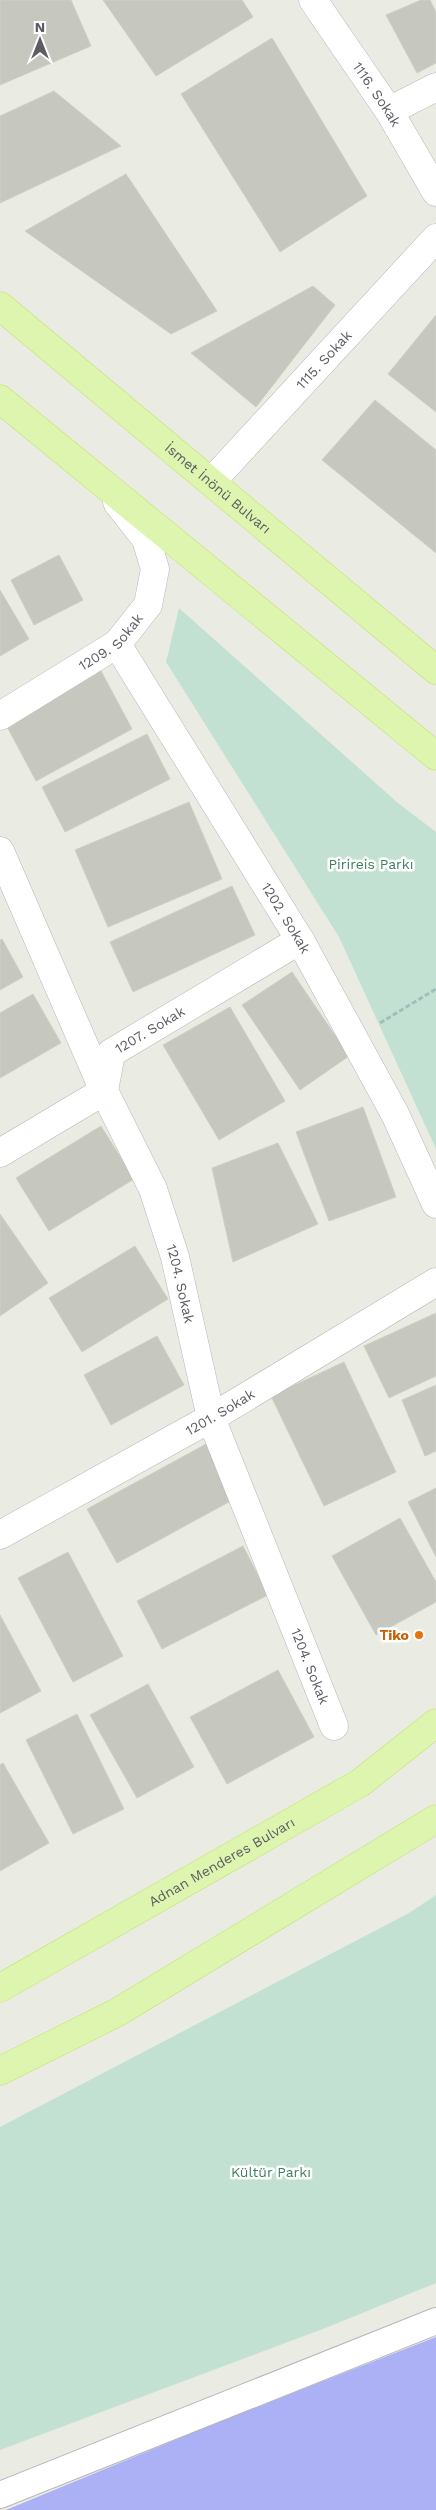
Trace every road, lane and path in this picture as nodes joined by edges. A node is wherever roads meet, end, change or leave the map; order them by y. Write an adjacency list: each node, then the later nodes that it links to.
1 (313, 0): 3 (street, 1116. Sokak)
2 (436, 87): 3 (street)
3 (388, 111): 4 (street, 1116. Sokak)
4 (436, 192)
5 (436, 238): 8 (street, 1115. Sokak)
6 (0, 306): 8 (main road, İsmet İnönü Bulvarı)
7 (0, 399): 9 (main road)
8 (212, 481): 11 (main road, İsmet İnönü Bulvarı)
9 (102, 484): 10 (street, 1209. Sokak); 13 (main road)
10 (118, 644): 12 (street, 1209. Sokak); 15 (street, 1202. Sokak)
11 (436, 670)
12 (0, 716)
13 (436, 756)
14 (0, 851): 18 (street, 1204. Sokak)
15 (300, 940): 17 (street, 1202. Sokak); 18 (street, 1207. Sokak)
16 (436, 989): 17 (path)
17 (354, 1039): 20 (street, 1202. Sokak)
18 (104, 1091): 19 (street); 22 (street, 1204. Sokak)
19 (0, 1153)
20 (436, 1204)
21 (436, 1282): 22 (street, 1201. Sokak)
22 (211, 1418): 23 (street, 1201. Sokak); 25 (street, 1204. Sokak)
23 (0, 1535)
24 (436, 1723): 27 (main road, Adnan Menderes Bulvarı)
25 (334, 1726)
26 (436, 1819): 28 (main road)
27 (0, 1988)
28 (0, 2071)
29 (436, 2321): 30 (street)
30 (0, 2495)

